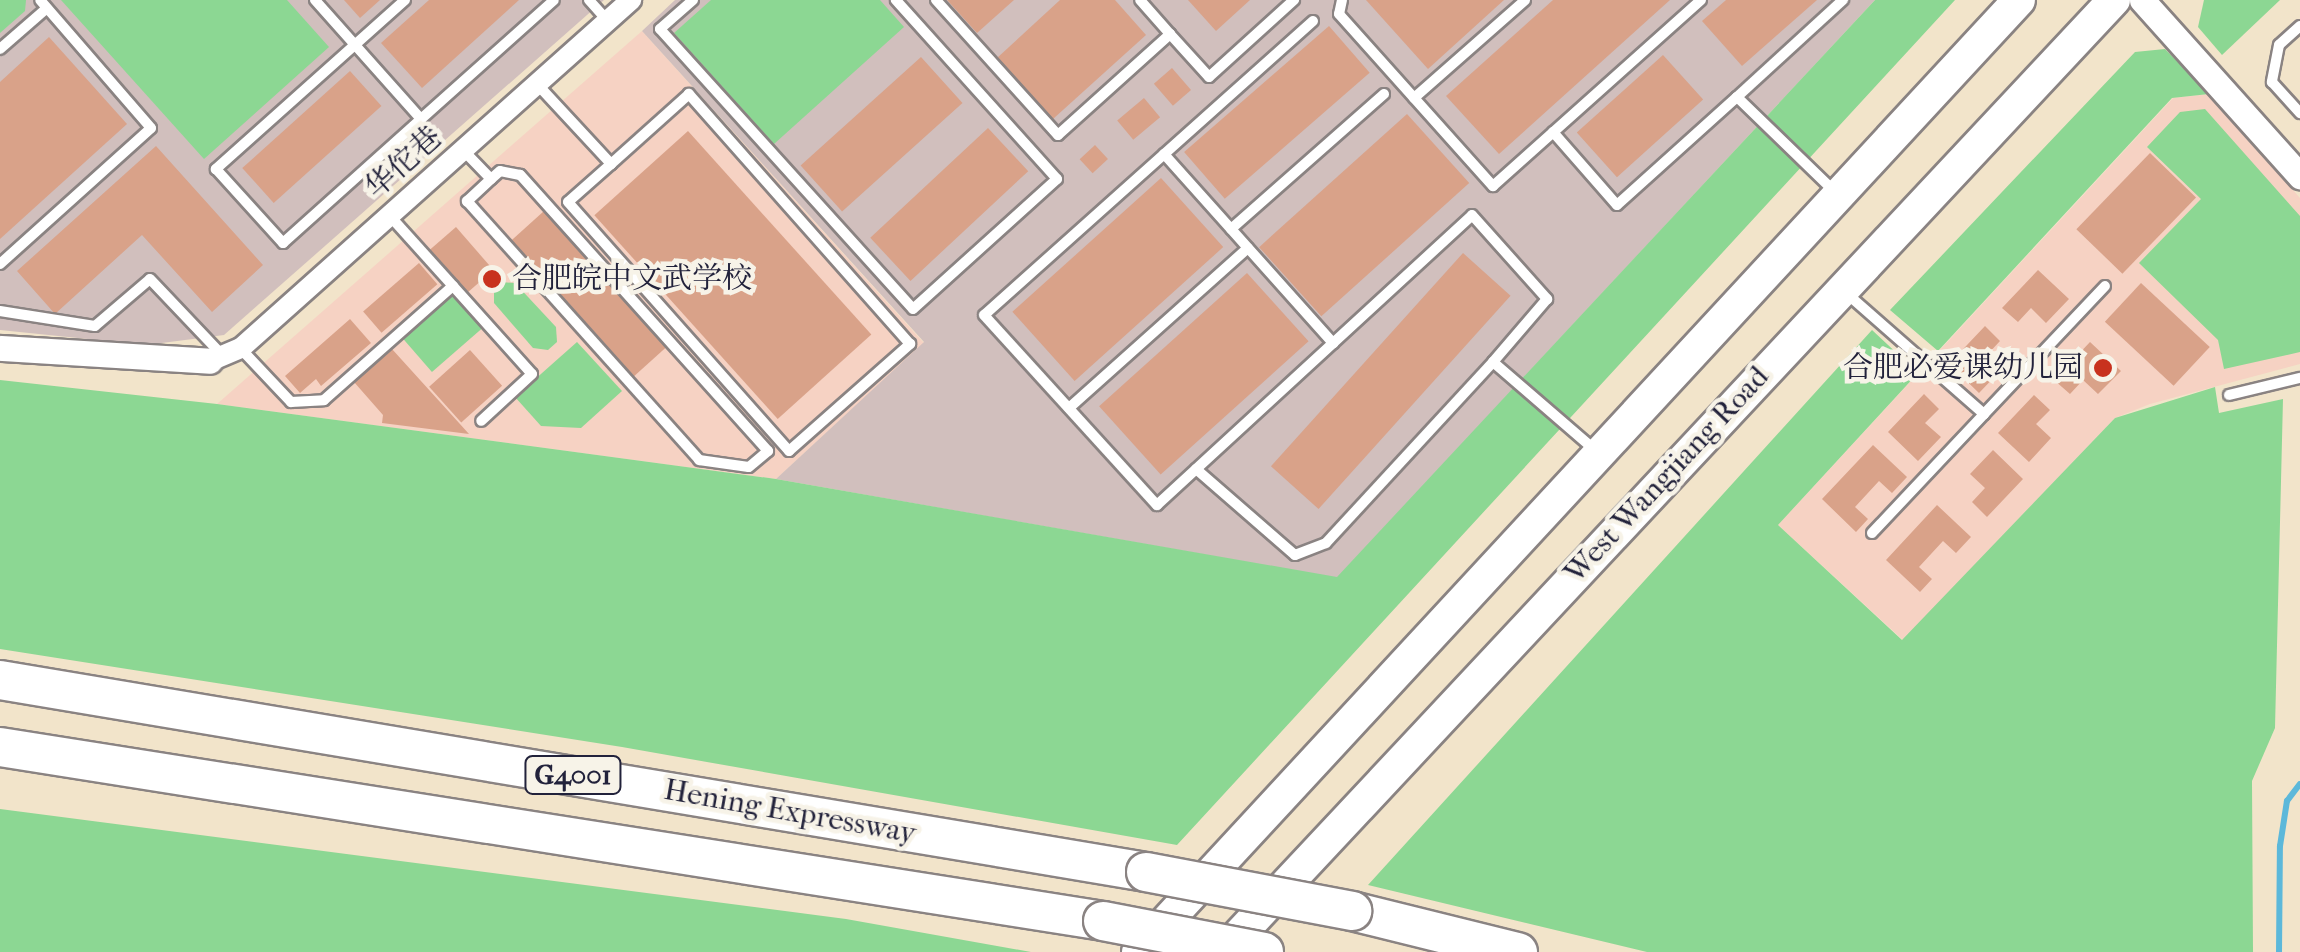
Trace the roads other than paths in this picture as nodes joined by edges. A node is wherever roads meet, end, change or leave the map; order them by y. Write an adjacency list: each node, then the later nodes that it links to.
1 (315, 0): 23 (lane)
2 (406, 0): 23 (lane)
3 (554, 0): 30 (lane)
4 (589, 0): 19 (lane)
5 (631, 0): 19 (street, 华佗巷)
6 (693, 0): 7 (lane)
7 (896, 0)
8 (936, 0): 22 (lane)
9 (1140, 0): 22 (lane)
10 (1294, 0): 22 (lane)
11 (1342, 0): 27 (lane)
12 (1526, 0): 27 (lane)
13 (1701, 0): 31 (lane)
14 (1843, 0): 28 (lane)
15 (2019, 0): 37 (main road, West Wangjiang Road)
16 (2114, 0): 44 (main road, West Wangjiang Road)
17 (2142, 0): 35 (street)
18 (43, 4): 24 (lane); 41 (lane)
19 (608, 20): 25 (street, 华佗巷)
20 (1313, 21): 33 (lane)
21 (2300, 26): 29 (lane)
22 (1170, 34)
23 (355, 45): 30 (lane); 30 (lane)
24 (0, 49)
25 (537, 84): 32 (street, 华佗巷); 34 (lane)
26 (1384, 94): 39 (lane)
27 (1414, 98): 31 (lane)
28 (1736, 98): 31 (lane); 37 (lane)
29 (2300, 113)
30 (422, 119)
31 (1553, 132)
32 (463, 150): 36 (lane); 38 (street, 华佗巷)
33 (1164, 154): 39 (lane); 52 (lane)
34 (611, 164): 34 (lane)
35 (2300, 176)
36 (491, 180): 36 (lane)
37 (1839, 196): 55 (main road, West Wangjiang Road)
38 (390, 216): 42 (lane); 48 (street, 华佗巷)
39 (1231, 229): 40 (lane)
40 (1248, 248): 46 (lane); 52 (lane)
41 (0, 264)
42 (453, 286): 48 (lane); 54 (lane)
43 (2105, 286): 53 (lane)
44 (1841, 288): 53 (lane); 61 (main road, West Wangjiang Road)
45 (0, 311): 48 (lane)
46 (1333, 343): 49 (lane); 56 (lane)
47 (0, 348): 48 (street)
48 (225, 354)
49 (1492, 362): 55 (lane); 56 (lane)
50 (2300, 378): 51 (lane)
51 (2229, 395)
52 (1069, 408): 56 (lane)
53 (1984, 414): 57 (lane)
54 (481, 421)
55 (1600, 455): 60 (main road, West Wangjiang Road)
56 (1196, 469)
57 (1872, 532)
58 (0, 680): 63 (highway, Hening Expressway / G4001, bridge)
59 (0, 747): 62 (highway, Hening Expressway / G4001, bridge)
60 (1138, 952)
61 (1223, 952)
62 (1264, 952)
63 (1518, 952)

